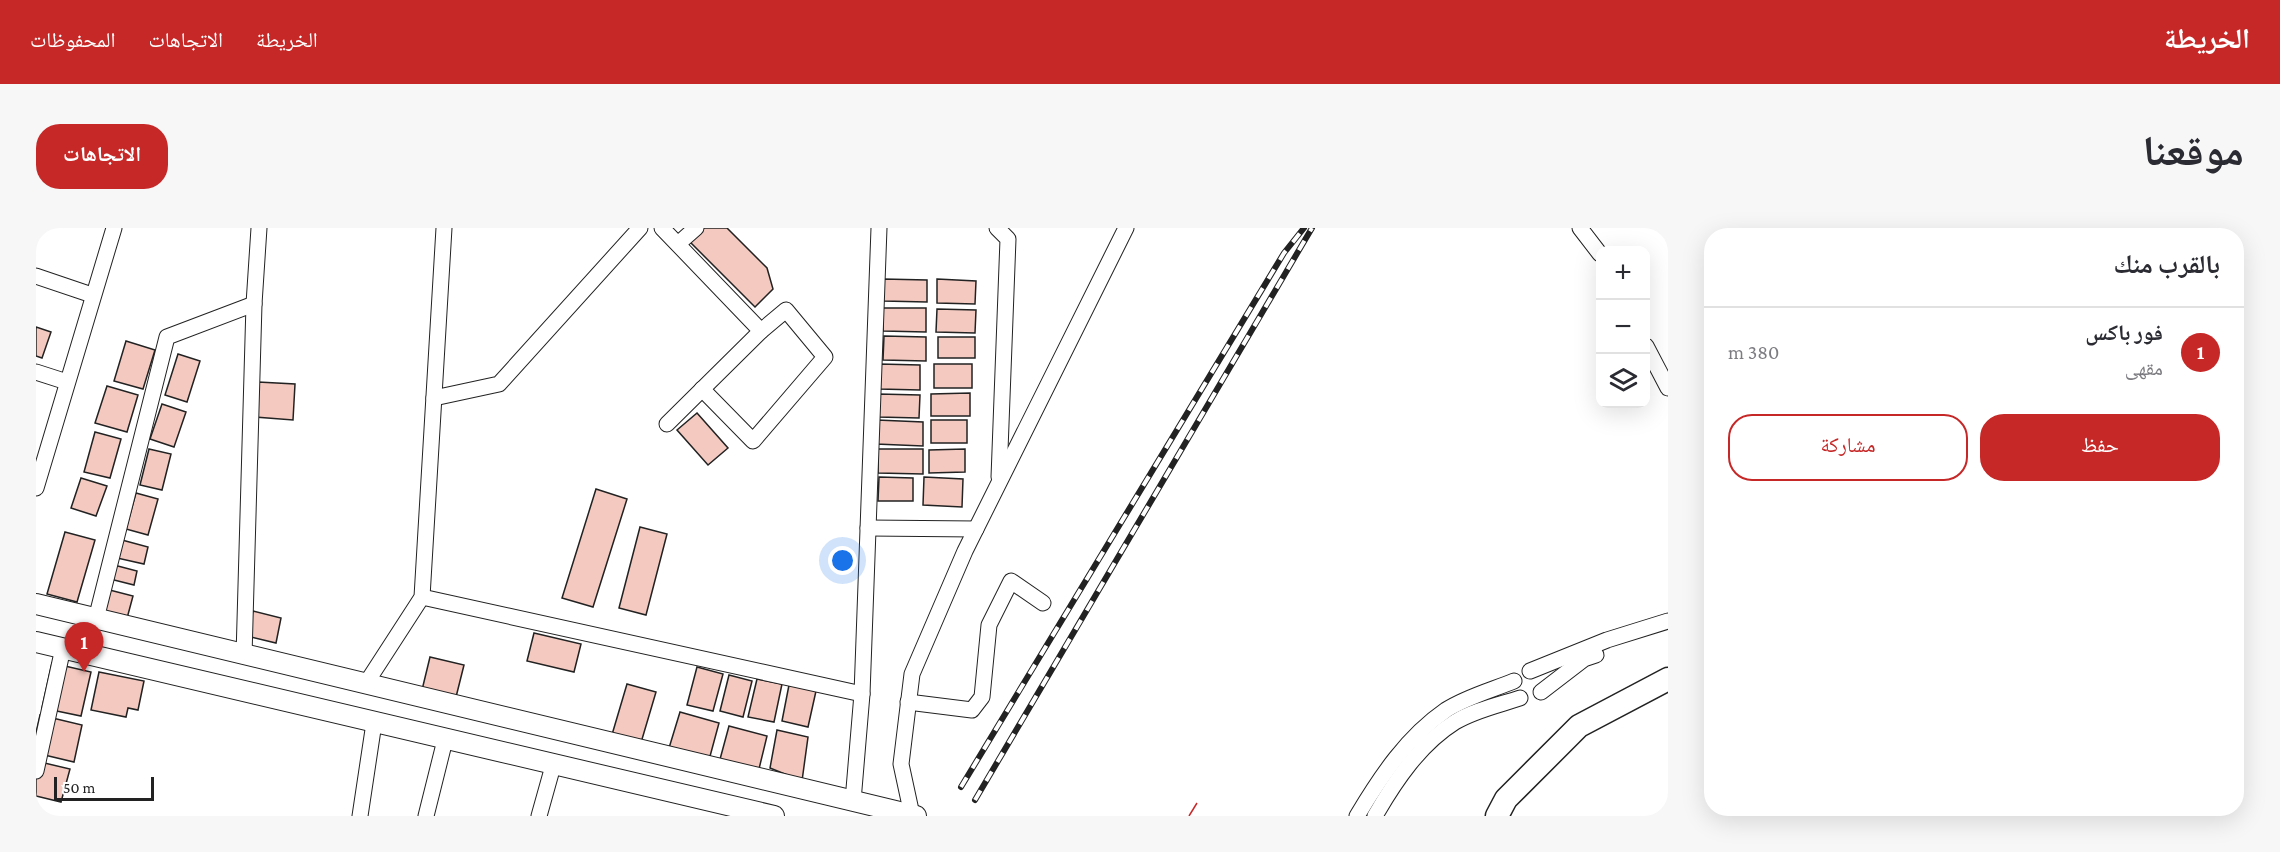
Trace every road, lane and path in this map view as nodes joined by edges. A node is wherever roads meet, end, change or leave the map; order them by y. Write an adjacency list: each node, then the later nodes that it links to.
1 (114, 228): 14 (street)
2 (260, 228): 15 (street)
3 (444, 228): 22 (street)
4 (640, 228): 22 (street)
5 (662, 228): 11 (street)
6 (696, 228): 11 (street)
7 (879, 228): 26 (street)
8 (997, 228): 25 (street)
9 (1126, 228): 25 (street)
10 (1580, 228): 12 (street)
11 (680, 243): 16 (street)
12 (1596, 249)
13 (36, 276): 14 (street)
14 (92, 295): 19 (street)
15 (254, 304): 31 (street); 36 (street)
16 (761, 332): 21 (street); 21 (street)
17 (1650, 354): 20 (street)
18 (36, 372): 19 (street)
19 (67, 382): 24 (street)
20 (1668, 388)
21 (702, 389): 23 (street)
22 (434, 398): 28 (street)
23 (667, 423)
24 (37, 481)
25 (999, 483): 27 (street)
26 (868, 528): 27 (street); 42 (street)
27 (976, 529): 44 (street)
28 (422, 597): 40 (street); 42 (street)
29 (1043, 603): 44 (street)
30 (36, 604): 31 (main road)
31 (96, 619): 36 (main road)
32 (1668, 621): 37 (street)
33 (1668, 631): 41 (street)
34 (36, 642): 35 (main road)
35 (63, 648): 45 (main road); 48 (street)
36 (244, 656): 40 (main road)
37 (1530, 671): 39 (street); 41 (street)
38 (1668, 679): 57 (highway)
39 (1514, 681): 43 (street); 55 (street)
40 (365, 684): 49 (main road)
41 (1541, 692): 43 (street)
42 (862, 694): 49 (street)
43 (1520, 698): 56 (street)
44 (908, 702): 50 (street)
45 (374, 723): 46 (main road); 51 (street)
46 (445, 740): 47 (main road); 52 (street)
47 (553, 766): 53 (street); 54 (main road)
48 (36, 771)
49 (853, 801): 50 (main road)
50 (914, 815)
51 (360, 816)
52 (426, 816)
53 (538, 816)
54 (774, 816)
55 (1358, 816)
56 (1375, 816)
57 (1497, 816)

